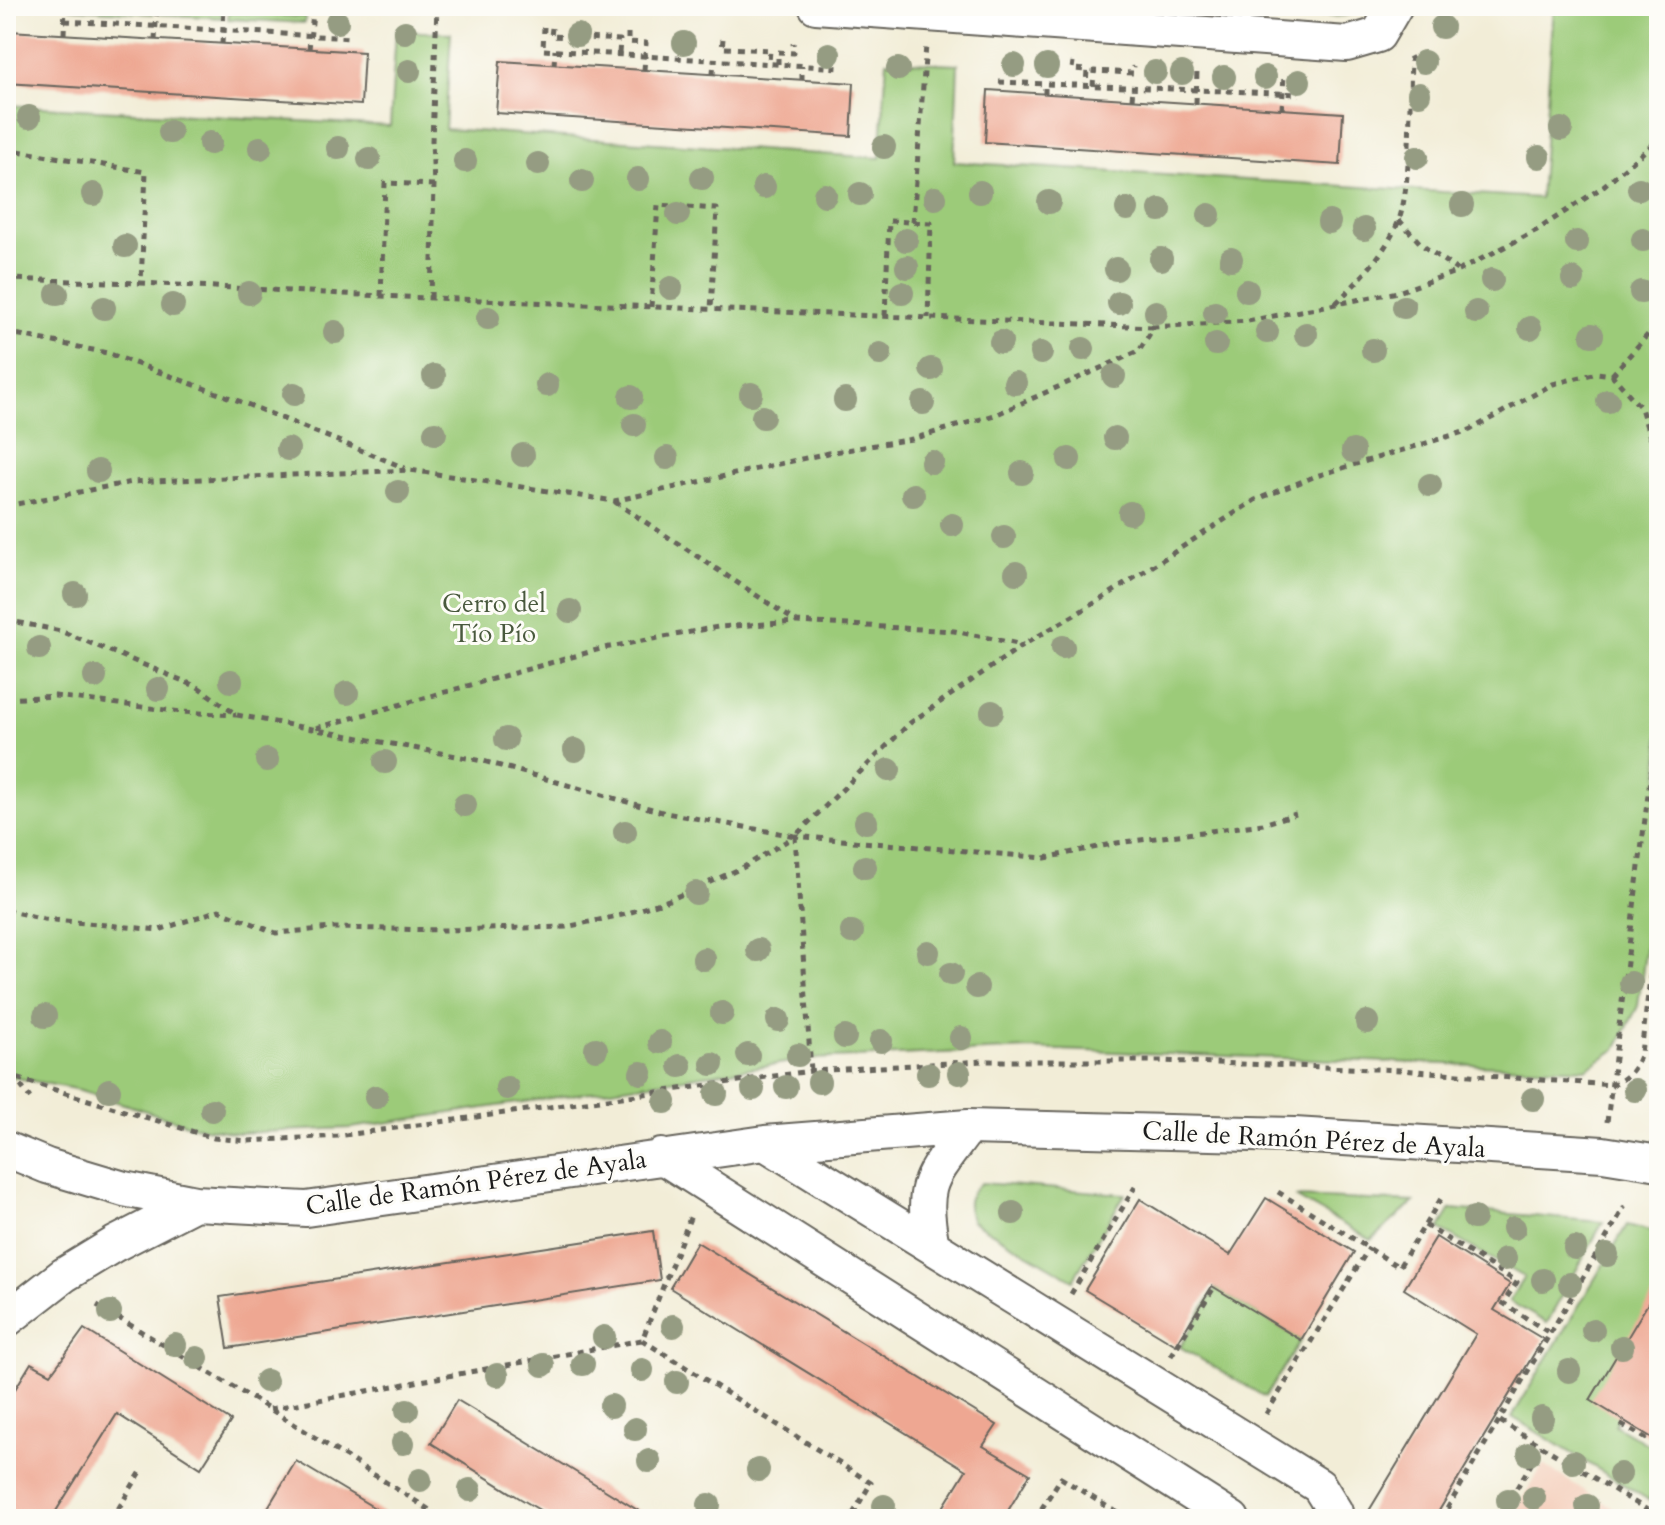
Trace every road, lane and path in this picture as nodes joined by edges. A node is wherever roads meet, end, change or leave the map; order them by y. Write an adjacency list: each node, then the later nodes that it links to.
1 (65, 6): 9 (path)
2 (157, 6): 10 (path)
3 (437, 6): 52 (path)
4 (816, 6): 6 (street)
5 (224, 8): 13 (path)
6 (928, 9): 8 (street); 54 (path)
7 (313, 13): 16 (path)
8 (1390, 14): 53 (path)
9 (65, 21): 10 (path); 15 (path)
10 (156, 27): 13 (path); 19 (path)
11 (544, 27): 23 (path)
12 (552, 28): 24 (path)
13 (223, 31): 16 (path); 21 (path)
14 (628, 33): 25 (path)
15 (64, 34)
16 (310, 36): 17 (path); 22 (path)
17 (351, 38)
18 (723, 39): 28 (path)
19 (155, 40)
20 (793, 43): 29 (path)
21 (222, 44)
22 (309, 49)
23 (555, 50): 24 (path); 30 (path)
24 (619, 54): 25 (path)
25 (645, 56): 26 (path); 34 (path)
26 (714, 60): 28 (path); 36 (path)
27 (1073, 62): 41 (path)
28 (769, 63): 29 (path)
29 (778, 64): 31 (path)
30 (554, 65)
31 (802, 66): 33 (path); 38 (path)
32 (1134, 66): 41 (path)
33 (841, 68)
34 (644, 70)
35 (1197, 70): 43 (path)
36 (713, 74)
37 (1284, 75): 45 (path)
38 (802, 80)
39 (999, 82): 40 (path)
40 (1045, 84): 41 (path); 44 (path)
41 (1089, 86): 42 (path)
42 (1133, 87): 43 (path); 47 (path)
43 (1197, 90): 45 (path); 48 (path)
44 (1045, 94)
45 (1283, 94): 46 (path); 49 (path)
46 (1299, 94)
47 (1132, 99)
48 (1196, 103)
49 (1282, 109)
50 (1659, 139): 55 (path)
51 (6, 149): 57 (path)
52 (434, 185): 58 (path); 59 (path)
53 (1399, 220): 55 (path); 60 (path)
54 (913, 222): 63 (path); 64 (path)
55 (1458, 271): 60 (path)
56 (6, 279): 57 (path)
57 (141, 283): 58 (path)
58 (381, 296): 59 (path)
59 (431, 298): 61 (path)
60 (1335, 303): 66 (path)
61 (651, 307): 62 (path); 62 (path)
62 (711, 309): 63 (path)
63 (885, 316): 64 (path)
64 (928, 318): 66 (path)
65 (1659, 322): 68 (path)
66 (1154, 327): 71 (path)
67 (6, 332): 70 (path)
68 (1612, 375): 69 (path); 75 (path)
69 (1659, 466)
70 (410, 470): 71 (path); 72 (path)
71 (614, 501): 74 (path)
72 (6, 506)
73 (6, 620): 78 (path)
74 (797, 622): 75 (path); 79 (path)
75 (1023, 645): 81 (path)
76 (6, 699): 78 (path)
77 (1659, 707): 88 (path)
78 (237, 715): 79 (path)
79 (315, 729): 81 (path)
80 (1296, 814): 81 (path)
81 (795, 836): 83 (path); 85 (path)
82 (1659, 903): 88 (path)
83 (6, 910)
84 (6, 1066): 87 (path)
85 (811, 1071): 87 (path); 88 (path)
86 (6, 1075): 87 (path)
87 (16, 1078): 89 (path)
88 (1612, 1085): 90 (path)
89 (30, 1098)
90 (1607, 1125)
91 (968, 1127): 92 (street, Calle de Ramón Pérez de Ayala); 95 (street, Calle de Ramón Pérez de Ayala); 103 (street)
92 (765, 1143): 94 (street, Calle de Ramón Pérez de Ayala); 103 (street)
93 (6, 1149): 100 (street, Calle de Ramón Pérez de Ayala)
94 (661, 1156): 96 (street, Calle de Ramón Pérez de Ayala); 100 (street, Calle de Ramón Pérez de Ayala)
95 (1659, 1163)
96 (703, 1183): 110 (path); 128 (street, Calle de Ramón Pérez de Ayala)
97 (1135, 1187): 106 (path)
98 (1278, 1192): 104 (path)
99 (1442, 1197): 102 (path)
100 (195, 1203): 108 (street)
101 (1625, 1206): 109 (path)
102 (1425, 1225): 104 (path); 109 (path)
103 (932, 1246): 129 (street)
104 (1369, 1248): 113 (path)
105 (1213, 1289): 111 (path)
106 (1071, 1294)
107 (97, 1305): 112 (path)
108 (6, 1320)
109 (1552, 1334): 114 (path)
110 (642, 1340): 112 (path); 125 (path)
111 (1171, 1356)
112 (270, 1409): 120 (path)
113 (1266, 1415)
114 (1500, 1421): 116 (path); 130 (path)
115 (1621, 1424): 117 (path)
116 (1542, 1446): 121 (path); 131 (path)
117 (1659, 1446)
118 (142, 1470): 122 (path)
119 (1659, 1505): 121 (path)
120 (432, 1512): 123 (path); 124 (path)
121 (1656, 1515)
122 (112, 1519)
123 (428, 1519)
124 (444, 1519)
125 (850, 1519)
126 (1035, 1519): 127 (path)
127 (1127, 1519)
128 (1232, 1519)
129 (1334, 1519)
130 (1441, 1519)
131 (1498, 1519)

